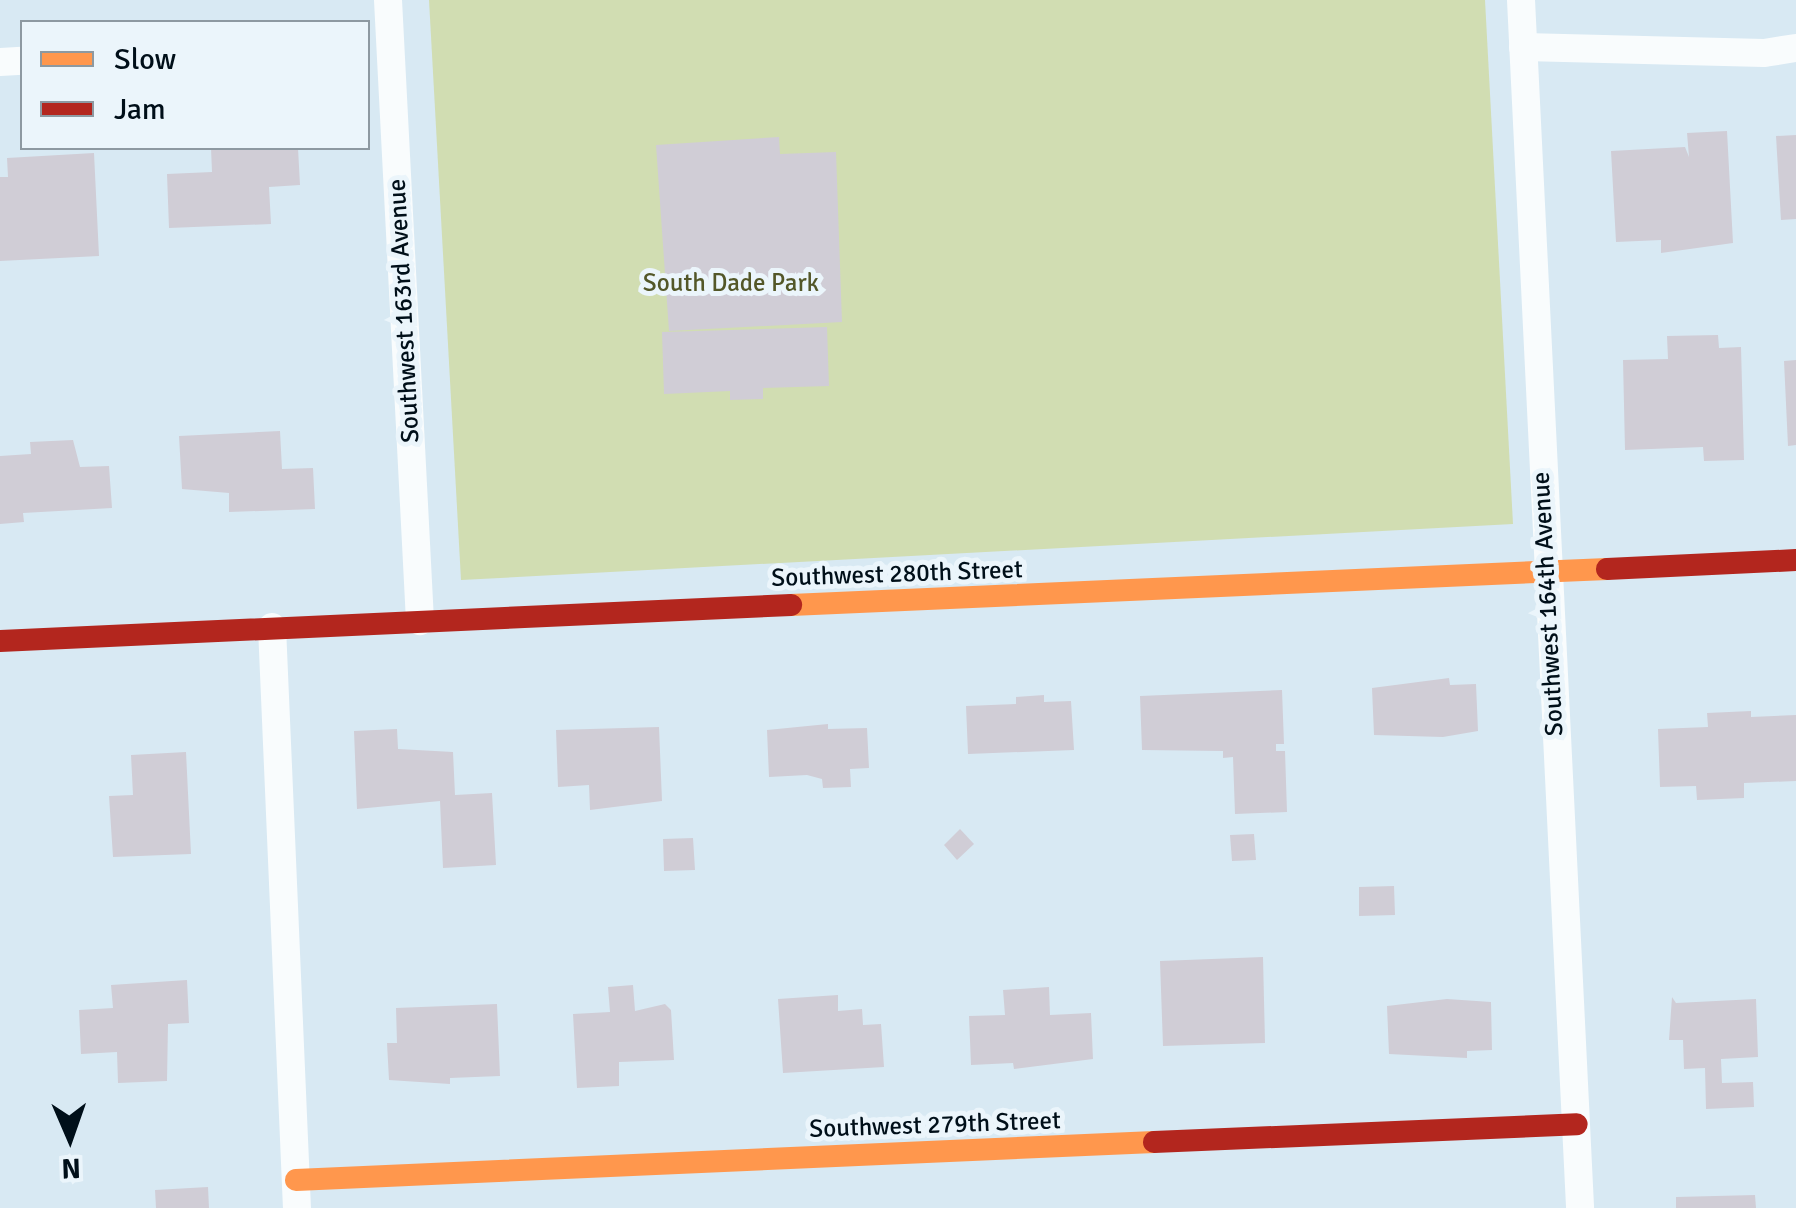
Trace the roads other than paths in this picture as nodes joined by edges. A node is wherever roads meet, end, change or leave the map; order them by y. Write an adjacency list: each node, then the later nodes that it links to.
1 (388, 0): 3 (street, Southwest 163rd Avenue)
2 (1521, 0): 4 (street, Southwest 164th Avenue)
3 (379, 45): 8 (street, Southwest 163rd Avenue)
4 (1524, 47): 5 (street); 7 (street, Southwest 164th Avenue)
5 (1796, 48)
6 (1796, 560): 7 (street, Southwest 280th Street)
7 (1546, 574): 8 (street, Southwest 280th Street); 11 (street, Southwest 164th Avenue)
8 (420, 621): 9 (street, Southwest 280th Street)
9 (272, 627): 10 (street, Southwest 280th Street); 12 (street)
10 (0, 641)
11 (1576, 1124): 12 (street, Southwest 279th Street); 13 (street, Southwest 164th Avenue)
12 (296, 1194)
13 (1580, 1208)

